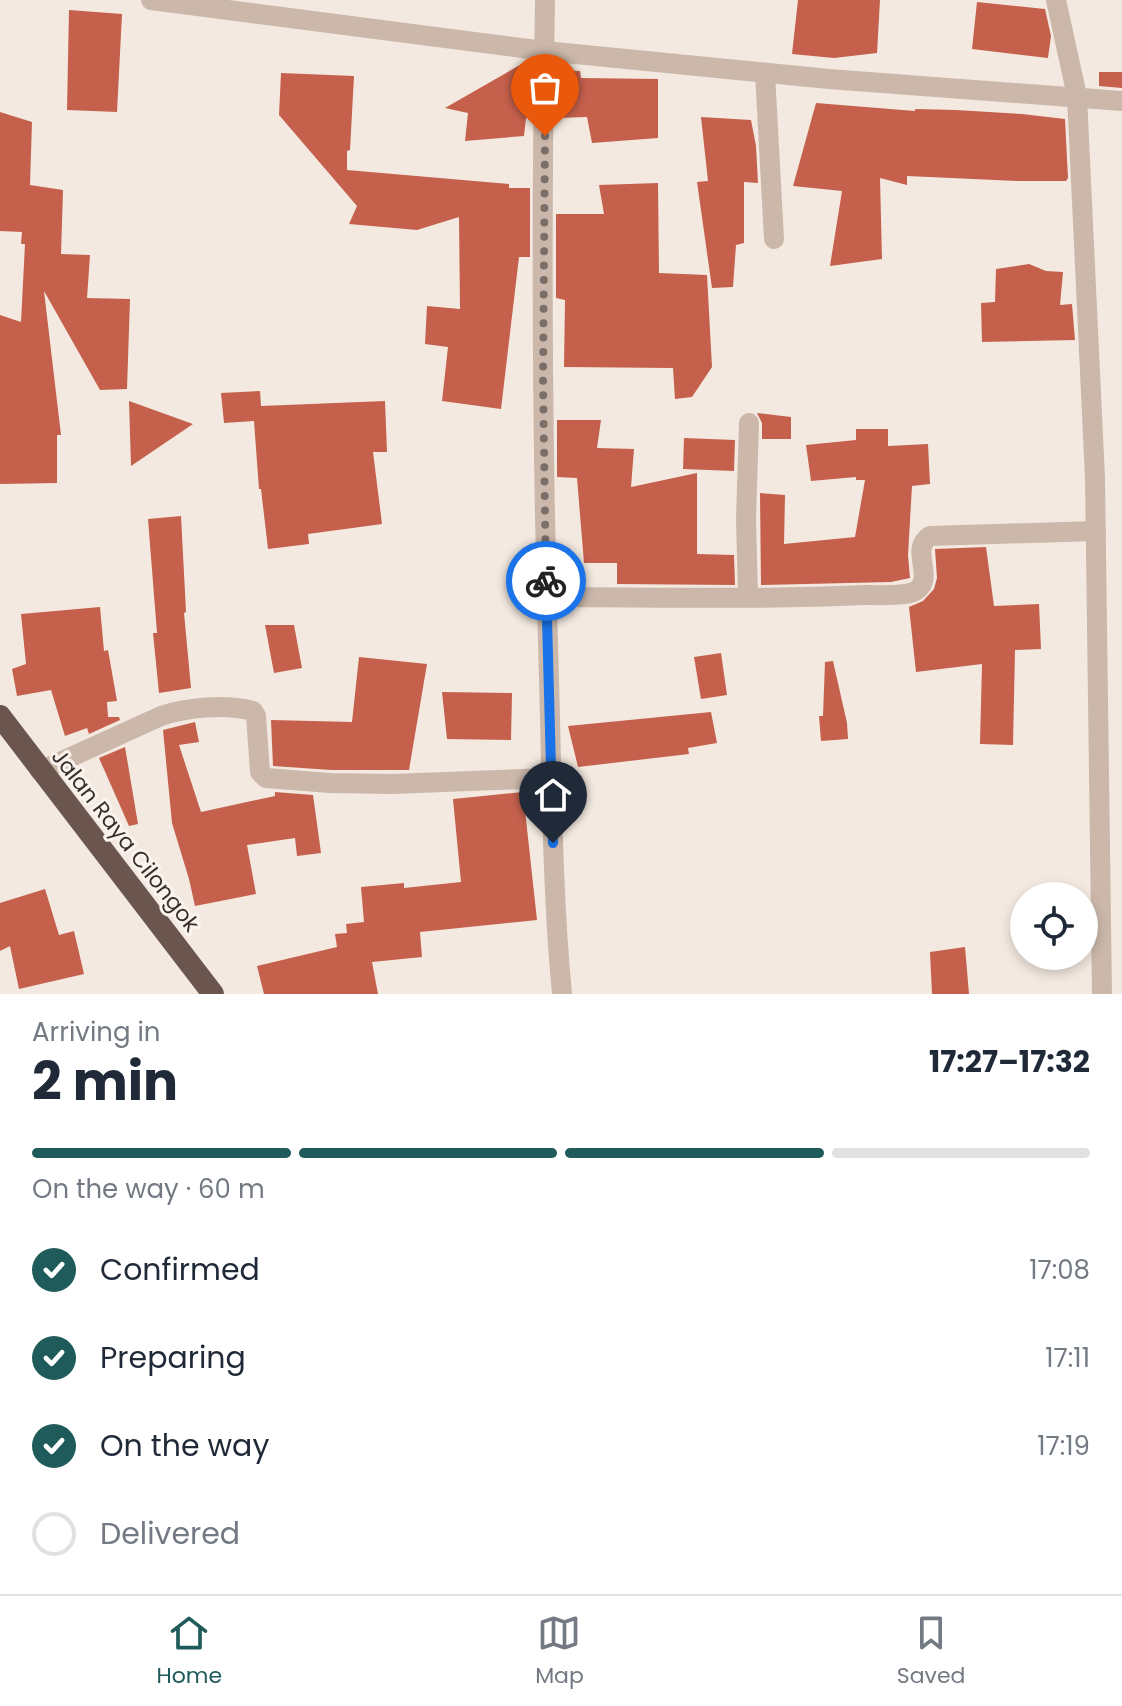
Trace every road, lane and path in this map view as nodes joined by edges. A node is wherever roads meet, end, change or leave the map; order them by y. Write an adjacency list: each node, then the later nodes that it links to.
1 (151, 0): 4 (street)
2 (545, 0): 4 (street)
3 (1056, 0): 6 (street)
4 (545, 51): 5 (street); 11 (street)
5 (765, 73): 6 (street); 8 (street)
6 (1077, 96): 7 (street); 10 (street)
7 (1122, 101)
8 (774, 239)
9 (749, 423): 12 (street)
10 (1096, 531): 12 (street); 18 (street)
11 (546, 597): 12 (street); 15 (street)
12 (748, 597)
13 (0, 716): 14 (highway, Jalan Raya Cilongok)
14 (40, 771): 15 (street); 16 (highway, Jalan Raya Cilongok)
15 (551, 778): 17 (street)
16 (213, 994)
17 (562, 994)
18 (1102, 994)

